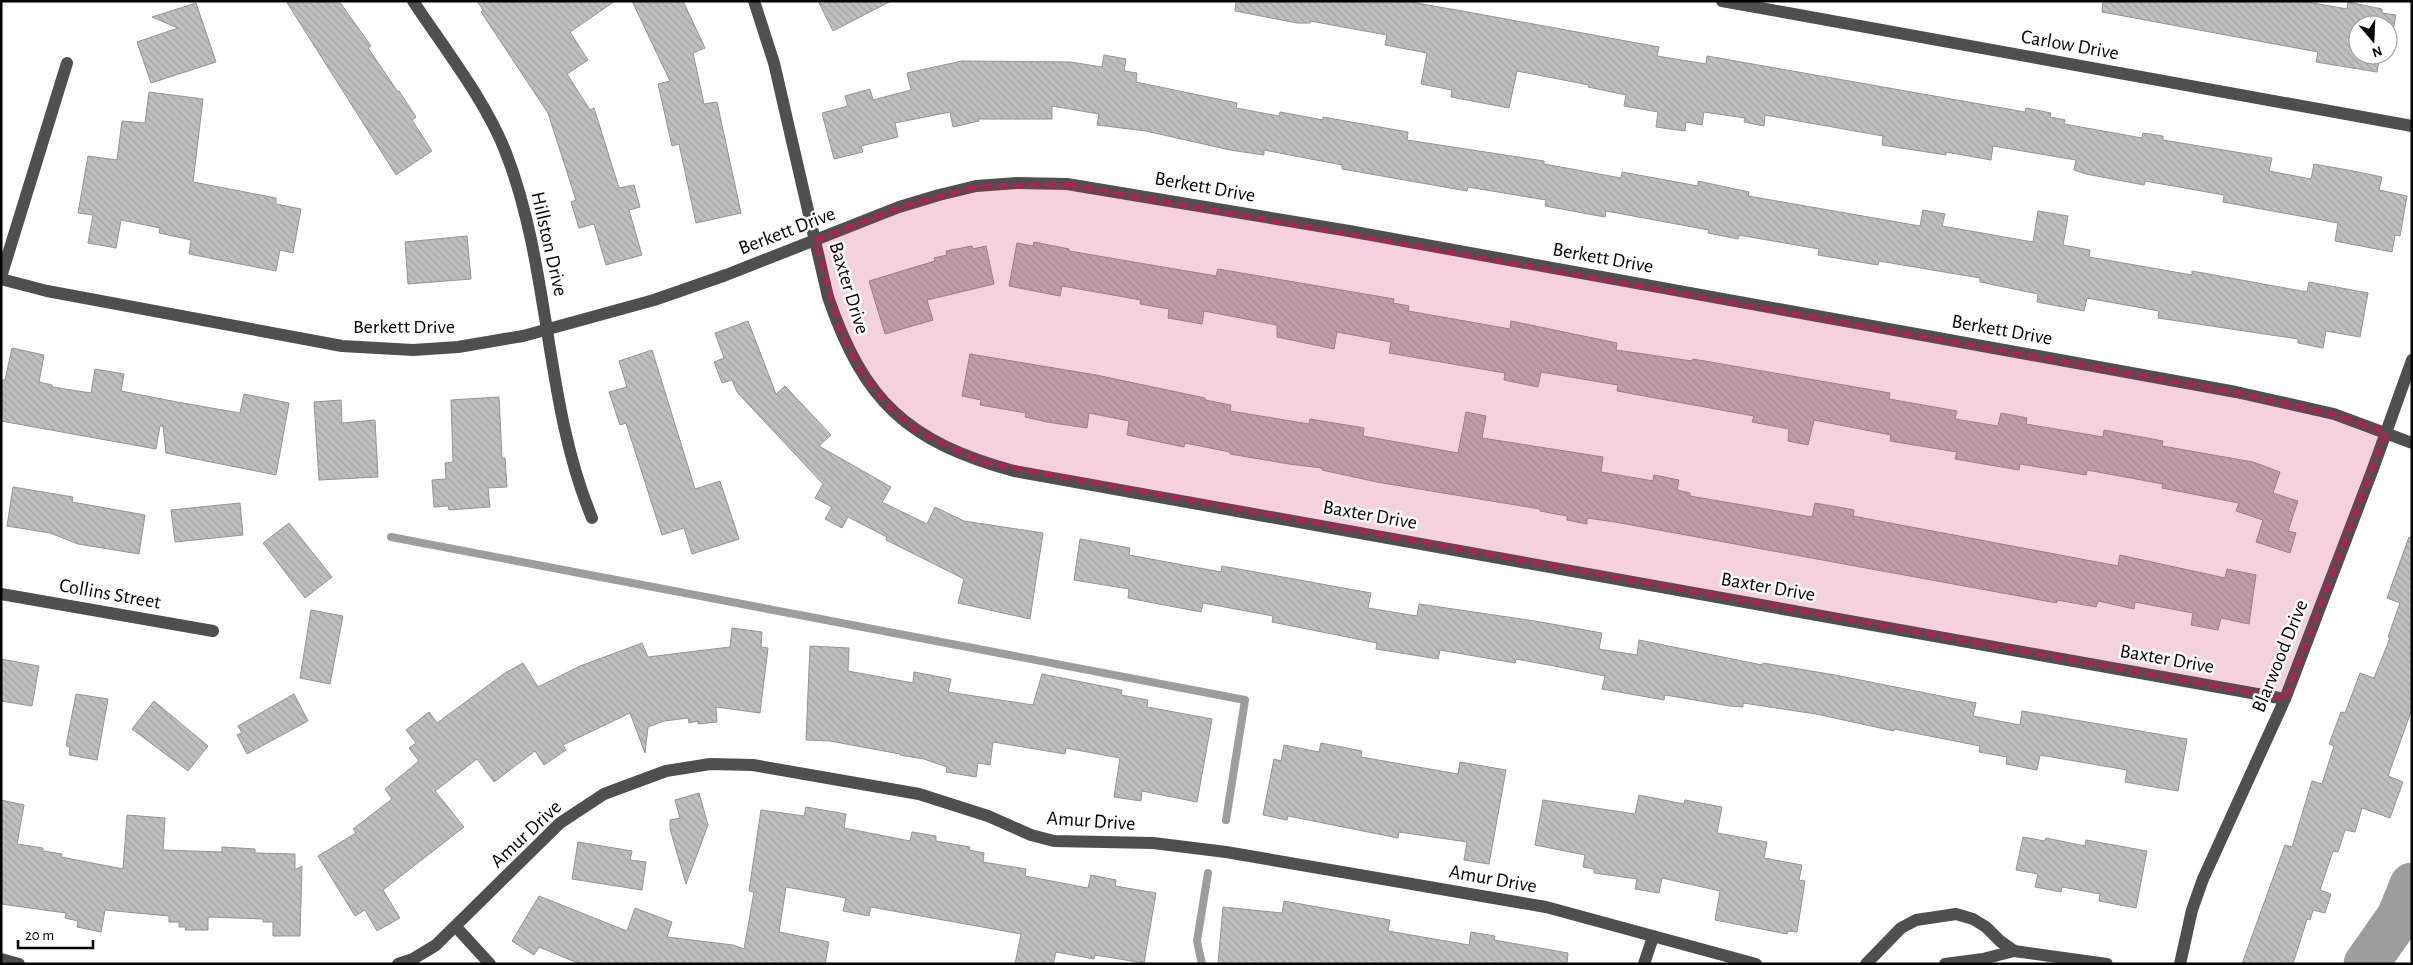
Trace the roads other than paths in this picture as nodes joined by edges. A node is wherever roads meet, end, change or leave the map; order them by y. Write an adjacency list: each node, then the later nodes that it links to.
1 (413, 1): 8 (street, Hillston Drive)
2 (754, 1): 6 (street, Baxter Drive)
3 (1722, 1): 5 (street, Carlow Drive)
4 (67, 63): 7 (street)
5 (2412, 126)
6 (814, 240): 8 (street, Berkett Drive); 10 (street, Berkett Drive); 15 (street, Baxter Drive)
7 (1, 278): 8 (street, Berkett Drive)
8 (548, 330): 12 (street, Hillston Drive)
9 (2412, 360): 10 (street, Blarwood Drive)
10 (2386, 432): 11 (street, Berkett Drive); 15 (street, Blarwood Drive)
11 (2412, 443)
12 (592, 518)
13 (1, 594): 14 (street, Collins Street)
14 (213, 631)
15 (2285, 699): 28 (street, Blarwood Drive)
16 (456, 927): 17 (street, Amur Drive); 21 (street, Amur Drive); 22 (street)
17 (1653, 938): 23 (street); 24 (street, Amur Drive)
18 (2014, 951): 25 (street); 26 (street); 27 (street)
19 (1, 959): 20 (street)
20 (19, 964)
21 (398, 964)
22 (490, 964)
23 (1644, 964)
24 (1756, 964)
25 (1866, 964)
26 (1945, 964)
27 (2107, 964)
28 (2180, 964)

